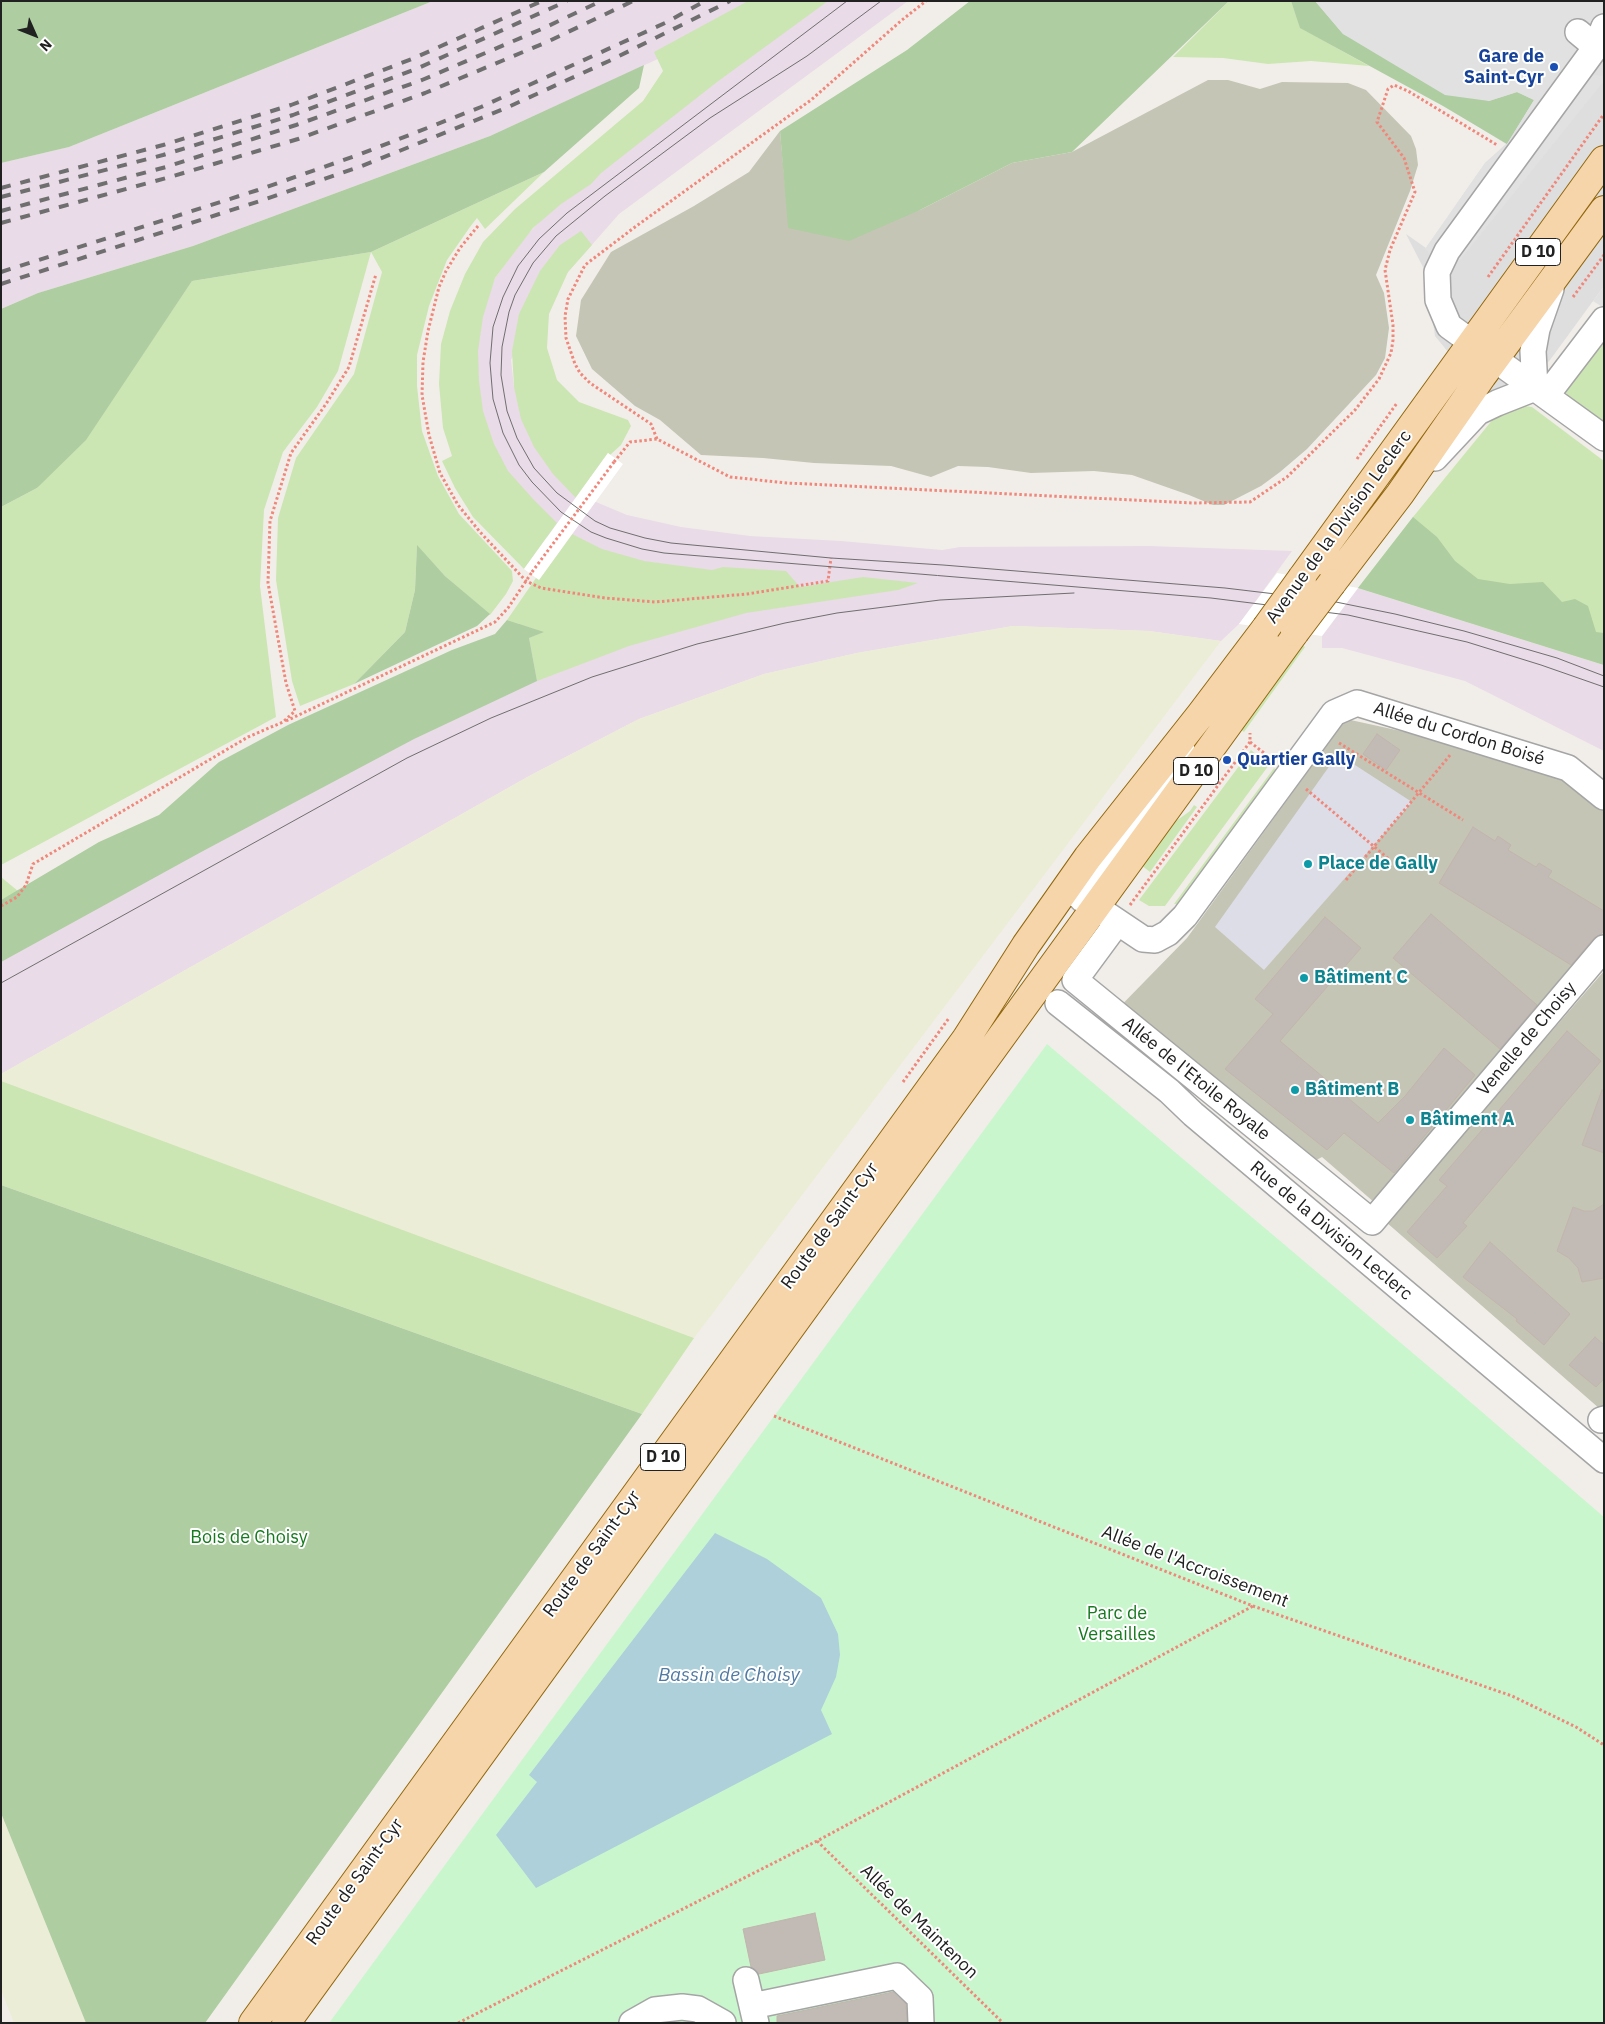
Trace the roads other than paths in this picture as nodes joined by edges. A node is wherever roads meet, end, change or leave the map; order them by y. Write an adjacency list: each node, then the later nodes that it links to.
1 (1593, 35): 6 (street)
2 (1604, 160): 6 (main road, Avenue de la Division Leclerc / D 10)
3 (1604, 210): 4 (main road, Avenue de la Division Leclerc / D 10)
4 (1556, 277): 7 (main road, Avenue de la Division Leclerc / D 10); 8 (street)
5 (1604, 320): 8 (street)
6 (1472, 343): 7 (street); 12 (main road, Avenue de la Division Leclerc / D 10, bridge)
7 (1494, 360): 8 (street); 10 (main road, Avenue de la Division Leclerc / D 10)
8 (1541, 392): 9 (street); 10 (street)
9 (1604, 438)
10 (1400, 494): 12 (main road, Avenue de la Division Leclerc / D 10, bridge)
11 (1604, 797): 12 (street, Allée du Cordon Boisé)
12 (1090, 904): 15 (street, Allée de l'Etoile Royale); 19 (main road, Route de Saint-Cyr / D 10); 20 (main road, Route de Saint-Cyr / D 10)
13 (1604, 948): 15 (street, Venelle de Choisy)
14 (1058, 1003): 16 (street, Rue de la Division Leclerc)
15 (1372, 1222)
16 (1604, 1460)
17 (746, 1980): 18 (street)
18 (754, 2014): 23 (street)
19 (253, 2023)
20 (286, 2023)
21 (632, 2023): 22 (street)
22 (723, 2023)
23 (922, 2023)

